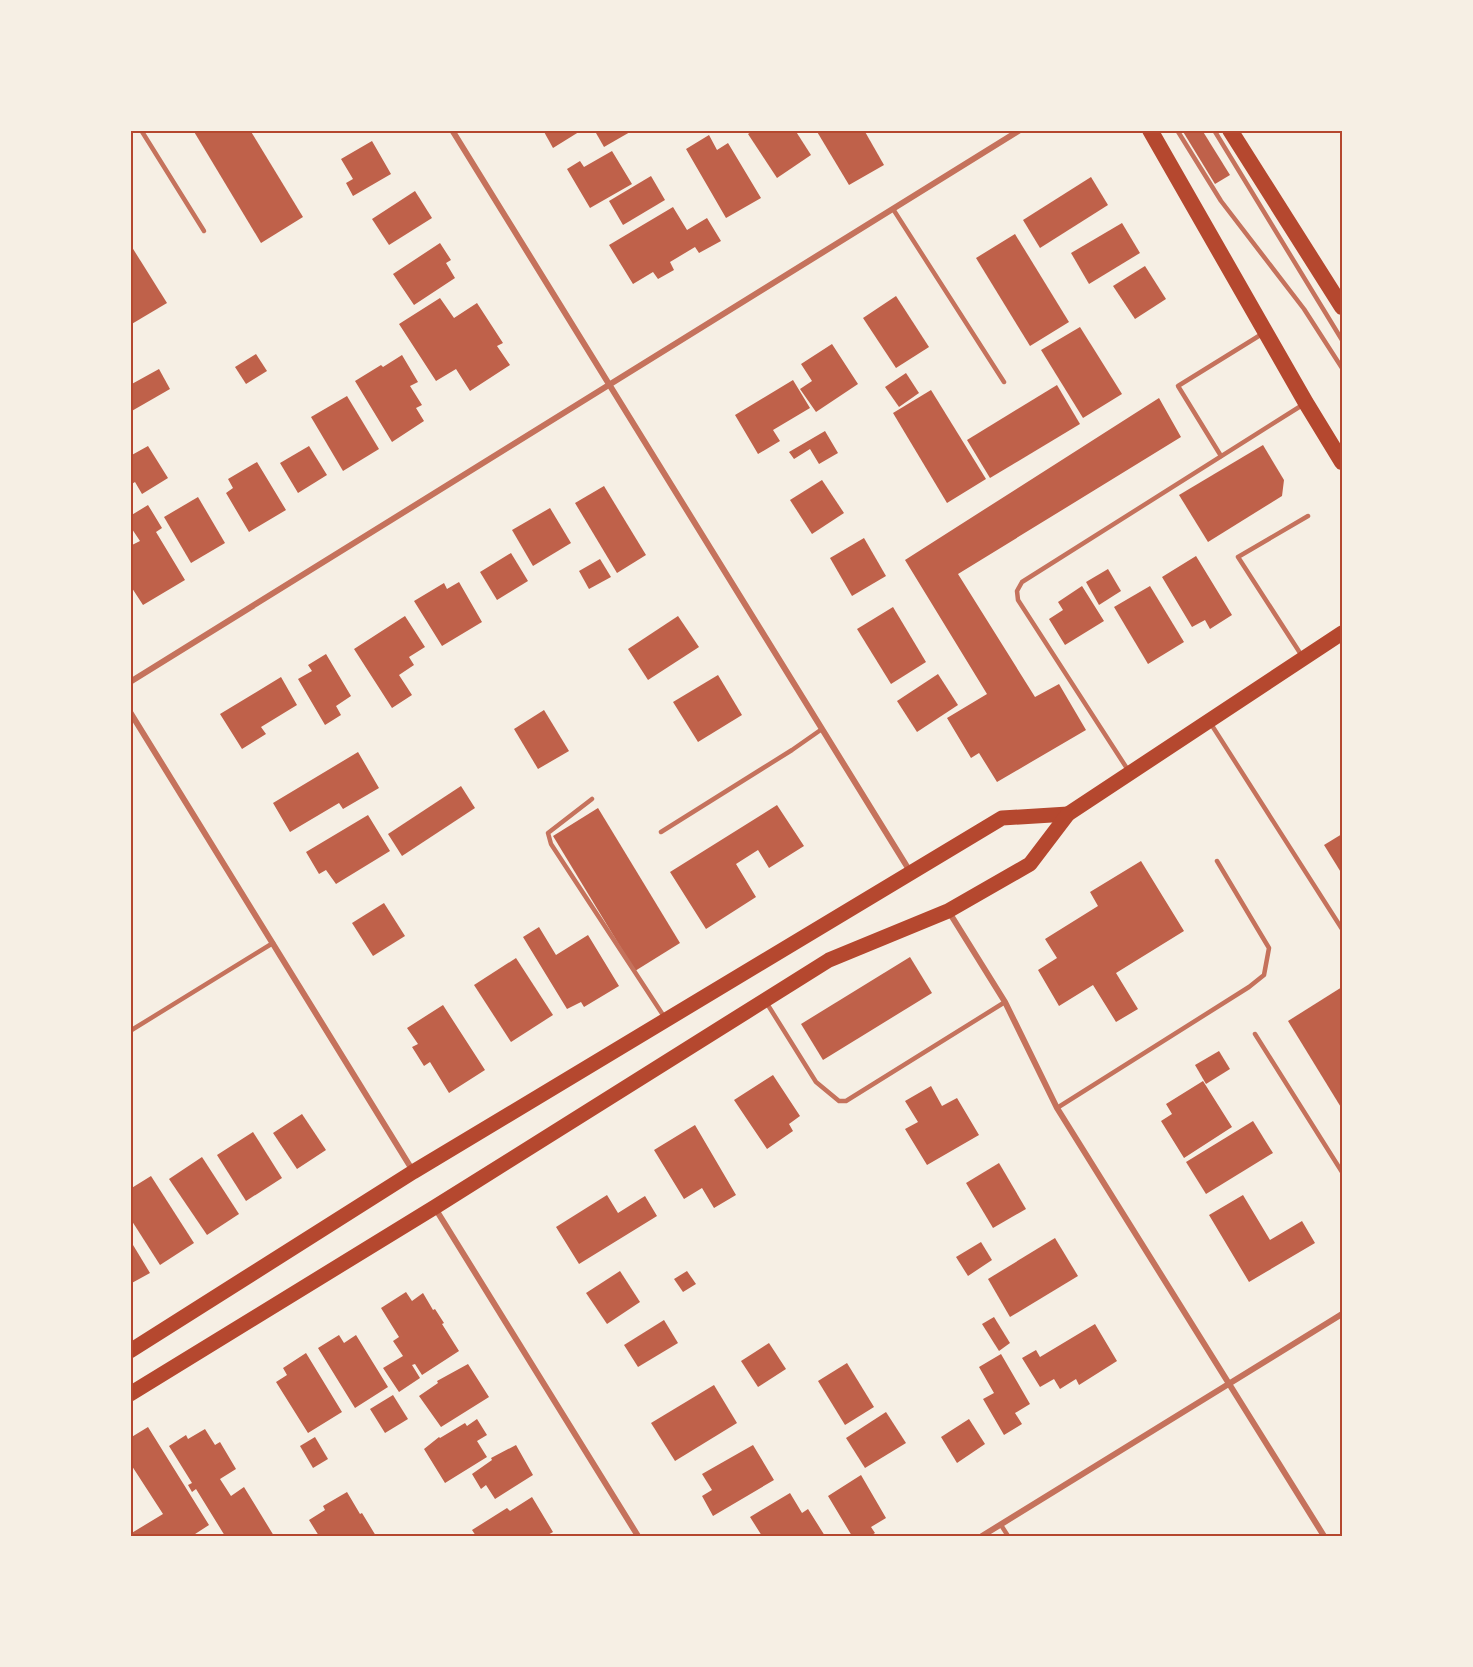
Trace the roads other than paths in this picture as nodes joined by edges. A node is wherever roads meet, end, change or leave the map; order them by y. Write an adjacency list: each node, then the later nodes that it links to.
1 (141, 130): 9 (lane)
2 (452, 130): 15 (street)
3 (1020, 130): 8 (street)
4 (1150, 130): 11 (highway)
5 (1177, 130): 13 (lane)
6 (1214, 130): 12 (lane)
7 (1230, 130): 10 (highway)
8 (893, 209): 14 (lane); 15 (street)
9 (204, 231)
10 (1342, 307)
11 (1266, 332): 16 (highway); 17 (lane)
12 (1342, 340)
13 (1342, 368)
14 (1004, 382)
15 (610, 385): 22 (street); 25 (street)
16 (1306, 403): 17 (lane); 18 (highway)
17 (1221, 456): 26 (lane)
18 (1342, 462)
19 (1308, 516): 21 (lane)
20 (1342, 633): 21 (main road)
21 (1304, 658): 24 (main road)
22 (130, 682)
23 (130, 712): 34 (street)
24 (1209, 721): 26 (main road); 33 (lane)
25 (822, 729): 29 (lane); 31 (street)
26 (1130, 773): 28 (main road)
27 (592, 799): 37 (lane)
28 (1068, 814): 31 (main road); 32 (main road)
29 (661, 832)
30 (1217, 861): 40 (lane)
31 (912, 873): 37 (main road)
32 (948, 911): 35 (main road); 36 (street)
33 (1342, 928)
34 (273, 943): 38 (lane); 41 (street)
35 (765, 1001): 36 (lane); 43 (main road)
36 (1005, 1002): 40 (street)
37 (666, 1020): 41 (main road)
38 (130, 1031)
39 (1256, 1034): 42 (lane)
40 (1058, 1108): 46 (street)
41 (413, 1172): 45 (main road)
42 (1342, 1172)
43 (435, 1207): 47 (main road); 49 (street)
44 (1342, 1314): 46 (street)
45 (130, 1351)
46 (1228, 1384): 48 (street); 52 (street)
47 (130, 1394)
48 (1001, 1525): 50 (street); 51 (lane)
49 (638, 1536)
50 (982, 1536)
51 (1008, 1536)
52 (1324, 1536)

